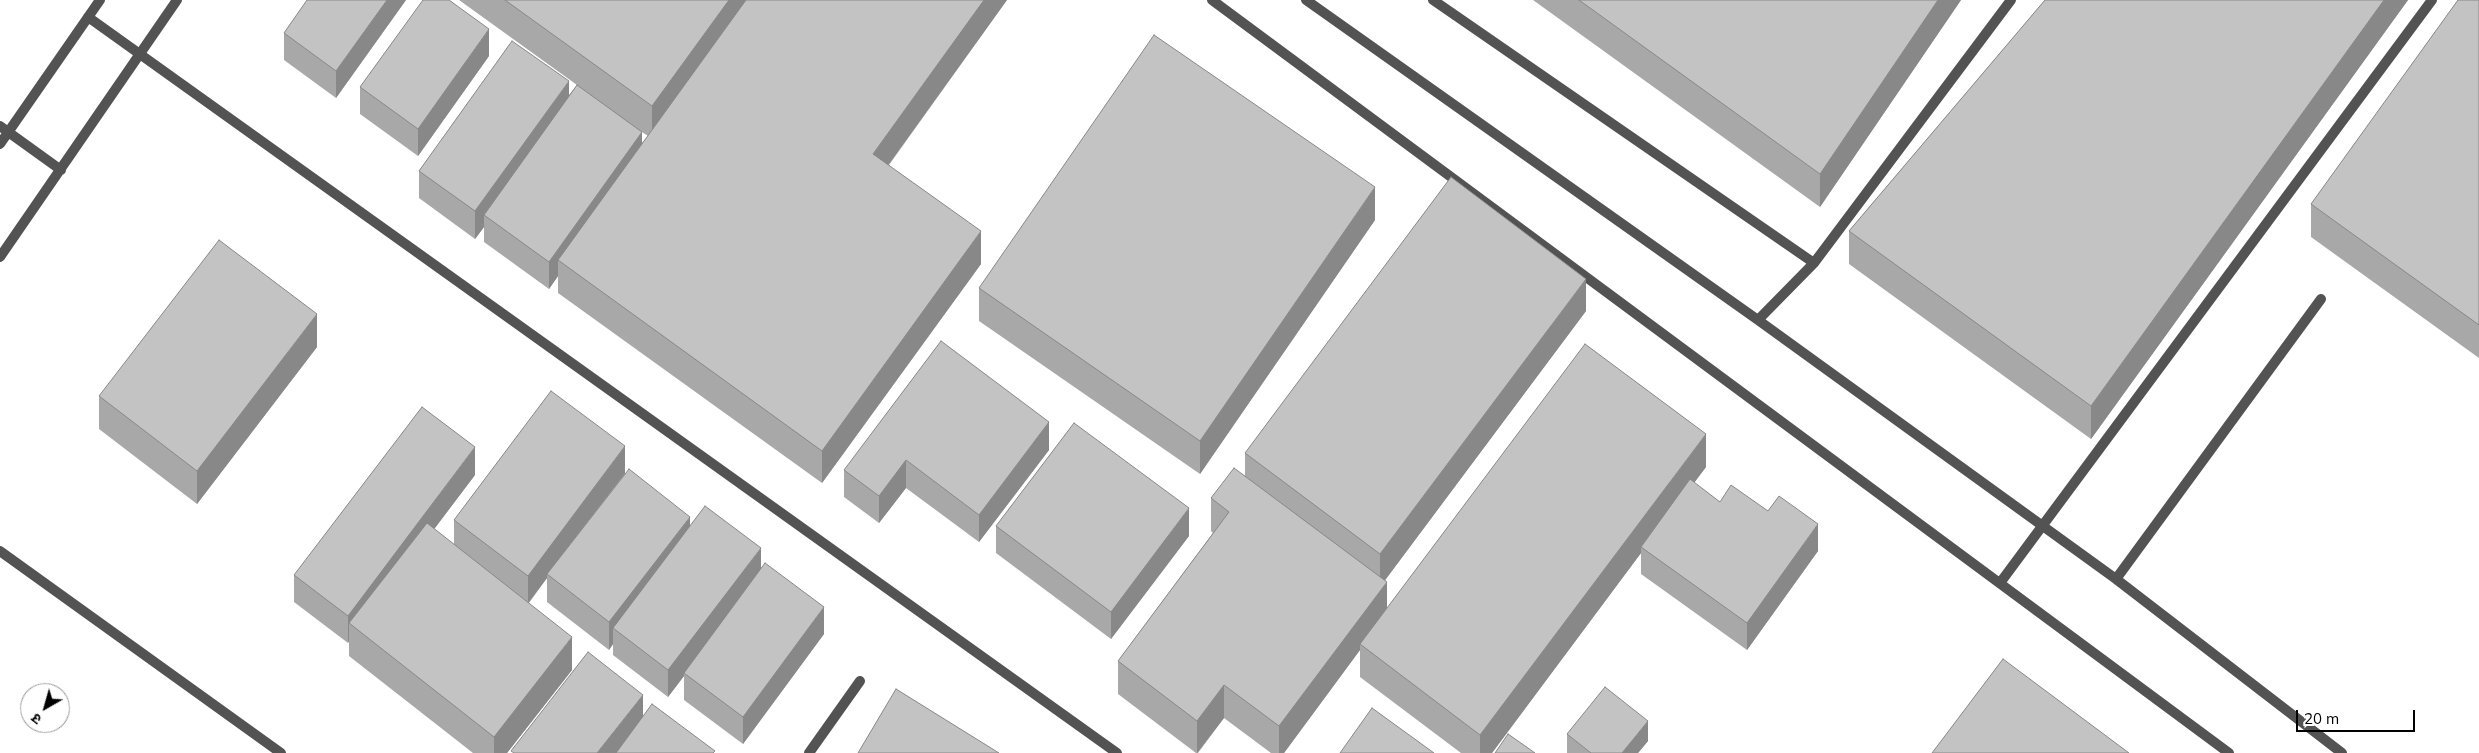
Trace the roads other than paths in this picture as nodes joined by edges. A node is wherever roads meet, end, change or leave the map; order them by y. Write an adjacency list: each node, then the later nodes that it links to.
1 (100, 0): 8 (lane)
2 (177, 0): 9 (lane)
3 (1212, 0): 20 (lane)
4 (1306, 0): 16 (lane)
5 (1433, 0): 14 (lane)
6 (2011, 0): 14 (lane)
7 (2432, 0): 17 (lane)
8 (88, 17): 9 (lane); 10 (lane)
9 (140, 53): 12 (lane); 24 (lane)
10 (4, 129): 11 (lane); 12 (lane)
11 (0, 144)
12 (61, 170): 13 (lane)
13 (0, 257)
14 (1814, 263): 16 (lane)
15 (2320, 299): 19 (lane)
16 (1758, 320): 17 (lane)
17 (2042, 526): 19 (lane); 20 (lane)
18 (0, 551): 22 (lane)
19 (2116, 579): 26 (lane)
20 (2000, 583): 25 (lane)
21 (860, 681): 23 (lane)
22 (281, 753)
23 (808, 753)
24 (1117, 753)
25 (2229, 753)
26 (2342, 753)

